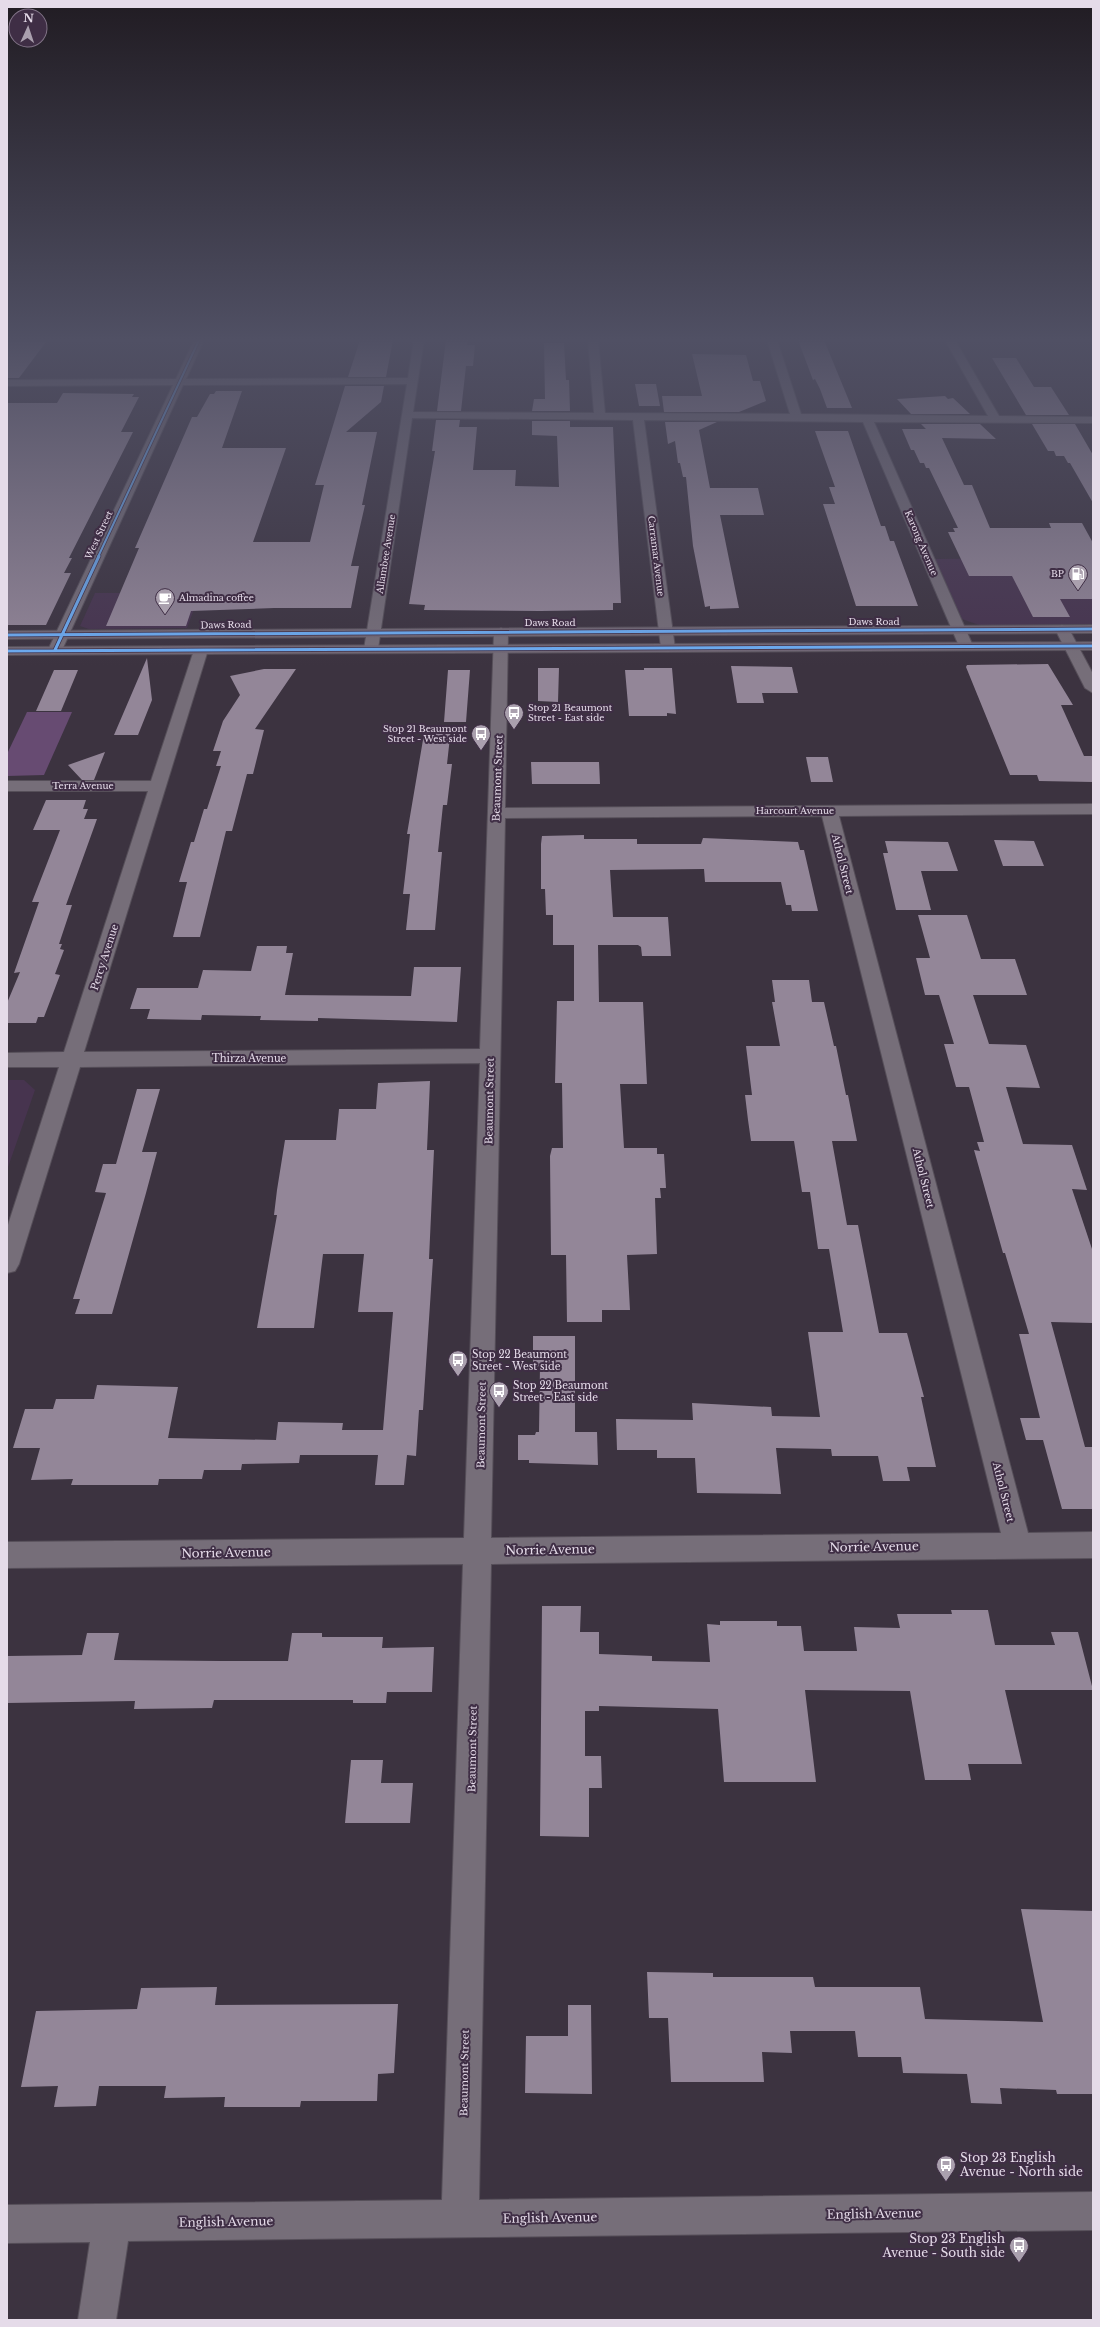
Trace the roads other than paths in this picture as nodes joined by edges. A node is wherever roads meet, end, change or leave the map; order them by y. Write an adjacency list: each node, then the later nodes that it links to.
1 (148, 449): 10 (street, West Street)
2 (402, 449): 9 (street, Allambee Avenue)
3 (642, 449): 8 (street, Carramar Avenue)
4 (880, 449): 5 (street, Karong Avenue)
5 (958, 629): 6 (main road, Daws Road); 8 (main road, Daws Road); 13 (street, Karong Avenue)
6 (1062, 629): 7 (main road, Daws Road); 14 (street)
7 (1093, 629)
8 (666, 631): 12 (main road, Daws Road); 16 (street, Carramar Avenue)
9 (373, 632): 10 (main road, Daws Road); 12 (main road, Daws Road); 17 (street, Allambee Avenue)
10 (62, 634): 11 (main road, Daws Road); 18 (street, West Street)
11 (7, 635)
12 (501, 640): 16 (main road, Daws Road); 17 (main road, Daws Road); 26 (street, Beaumont Street)
13 (966, 646): 14 (main road, Daws Road); 16 (main road, Daws Road)
14 (1070, 646): 15 (main road, Daws Road); 21 (street)
15 (1093, 646)
16 (668, 648)
17 (371, 649): 19 (main road, Daws Road)
18 (55, 650): 19 (main road, Daws Road); 20 (main road, Daws Road)
19 (201, 650): 23 (street, Percy Avenue)
20 (7, 651)
21 (1093, 688)
22 (7, 786): 23 (street, Terra Avenue)
23 (158, 786): 28 (street, Percy Avenue)
24 (1093, 809): 25 (street, Harcourt Avenue)
25 (829, 811): 26 (street, Harcourt Avenue); 32 (street, Athol Street)
26 (496, 813): 27 (street, Beaumont Street)
27 (490, 1056): 28 (street, Thirza Avenue); 33 (street, Beaumont Street)
28 (72, 1059): 29 (street, Thirza Avenue); 30 (street, Percy Avenue)
29 (7, 1060)
30 (7, 1264)
31 (1093, 1545): 32 (street, Norrie Avenue)
32 (1018, 1546): 33 (street, Norrie Avenue)
33 (477, 1551): 34 (street, Norrie Avenue); 36 (street, Beaumont Street)
34 (7, 1555)
35 (1093, 2211): 36 (street, English Avenue)
36 (460, 2219): 37 (street, English Avenue)
37 (112, 2223): 38 (street, English Avenue); 39 (street)
38 (7, 2224)
39 (97, 2320)

